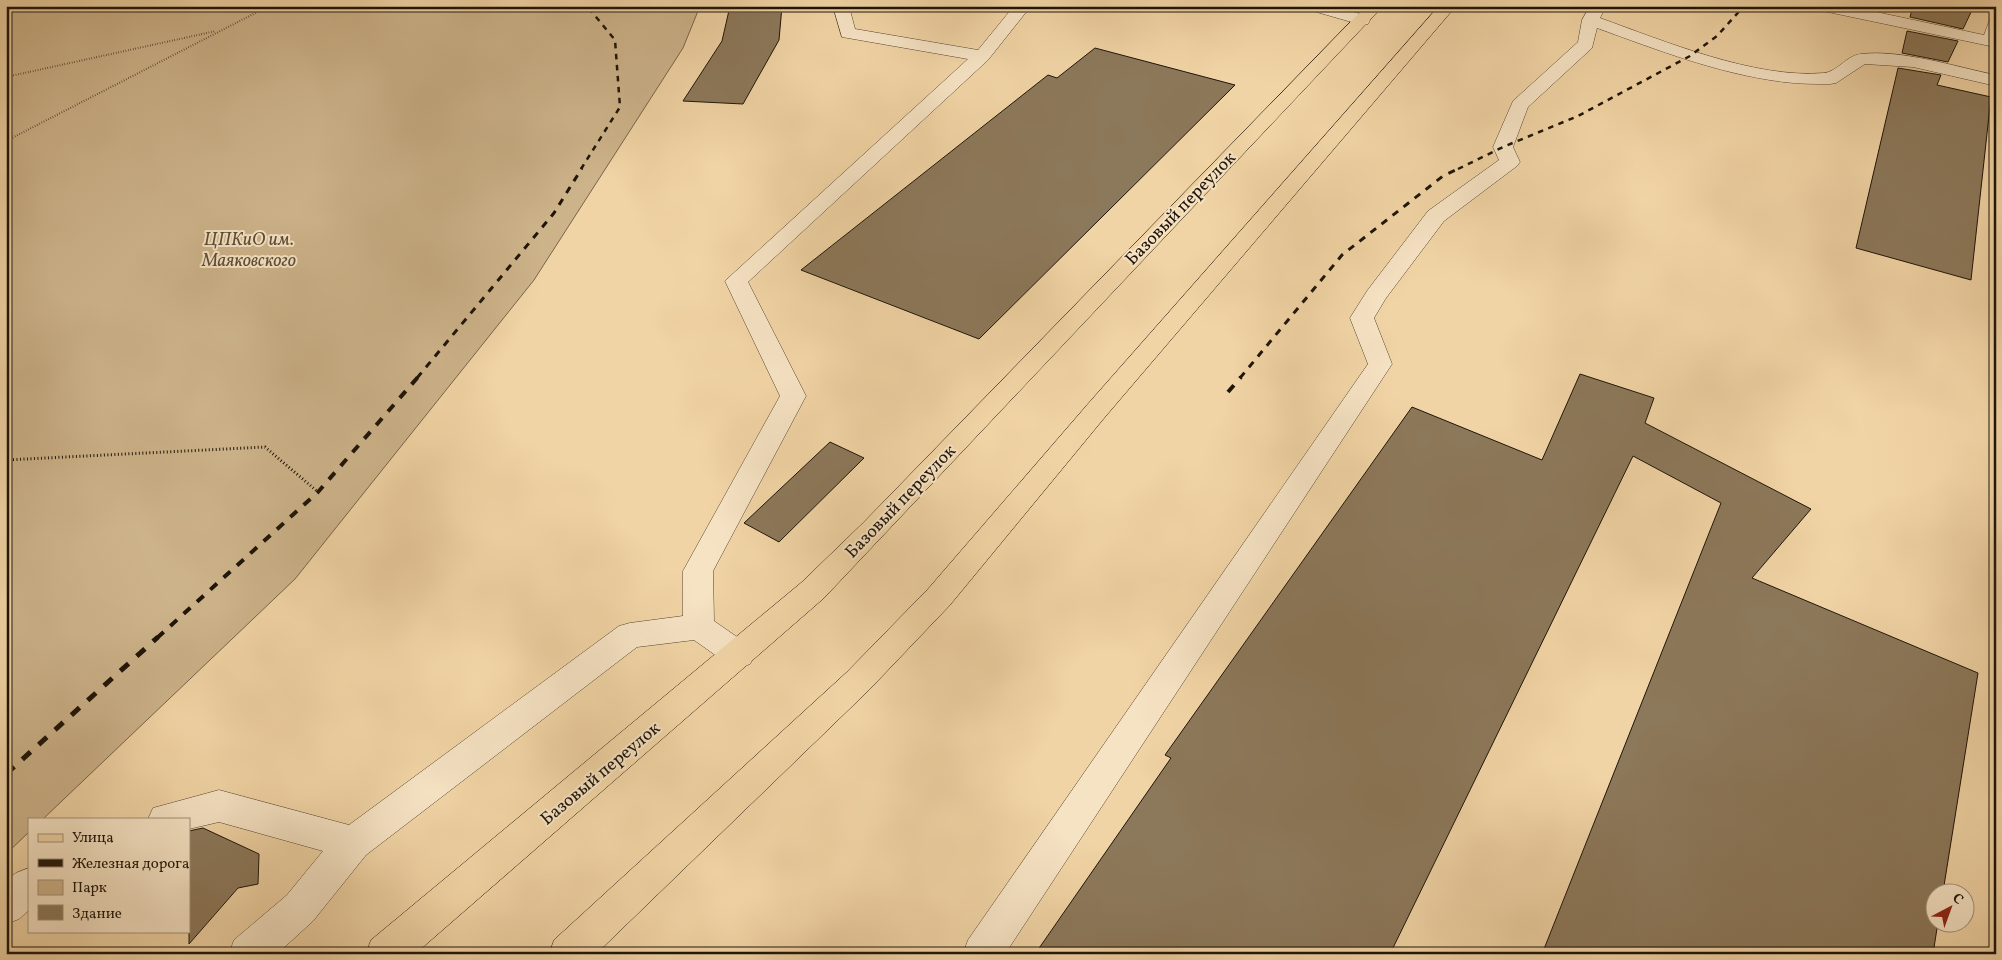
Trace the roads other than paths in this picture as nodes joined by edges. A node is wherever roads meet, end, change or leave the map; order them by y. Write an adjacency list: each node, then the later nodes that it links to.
1 (841, 6): 10 (street)
2 (1024, 6): 10 (street)
3 (1312, 6): 7 (street)
4 (1448, 6): 20 (main road)
5 (1823, 6): 6 (street)
6 (1884, 12): 9 (street)
7 (1369, 13): 13 (main road, Базовый переулок)
8 (1594, 13): 11 (street); 21 (street)
9 (1996, 23)
10 (982, 56): 12 (street)
11 (1996, 81)
12 (698, 627): 13 (street); 15 (street)
13 (739, 655): 19 (main road, Базовый переулок)
14 (170, 818): 15 (street)
15 (353, 843): 18 (street)
16 (28, 886): 17 (street)
17 (6, 906)
18 (248, 954)
19 (385, 954)
20 (568, 954)
21 (982, 954)

